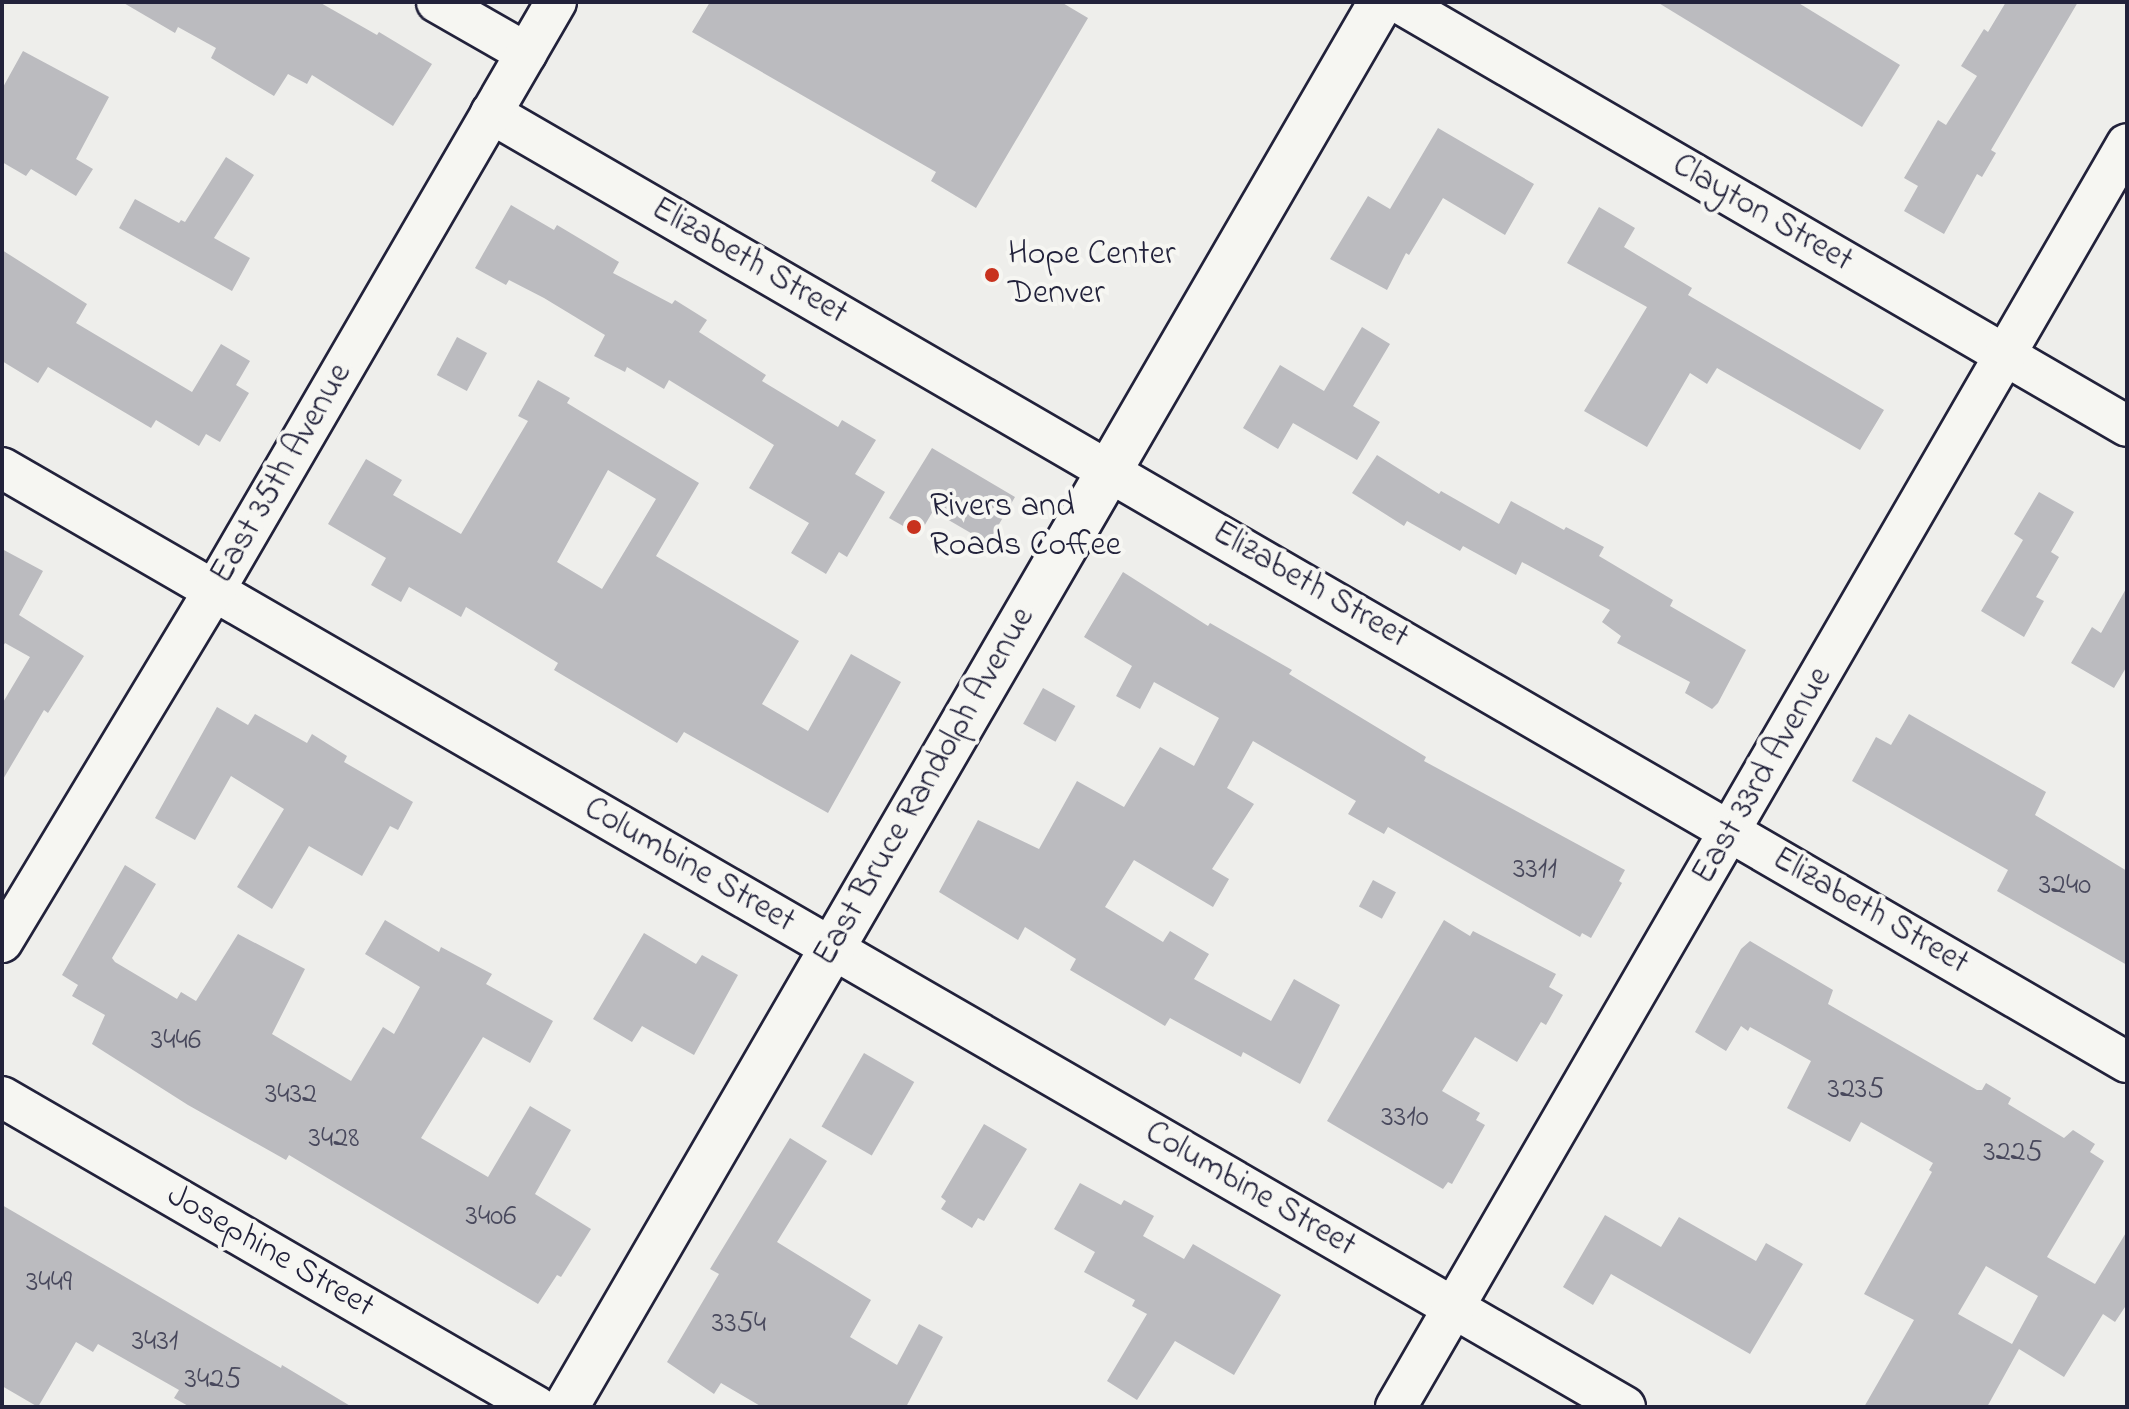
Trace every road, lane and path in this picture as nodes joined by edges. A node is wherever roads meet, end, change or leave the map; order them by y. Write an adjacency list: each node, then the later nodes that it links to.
1 (437, 2): 5 (street)
2 (556, 2): 5 (street, East 35th Avenue)
3 (1381, 2): 11 (street, East Bruce Randolph Avenue)
4 (1398, 2): 8 (street, Clayton Street)
5 (526, 53): 6 (street, East 35th Avenue)
6 (491, 113): 11 (street, Elizabeth Street); 12 (street, East 35th Avenue)
7 (2127, 144): 8 (street, East 33rd Avenue)
8 (2004, 354): 9 (street, Clayton Street); 13 (street, East 33rd Avenue)
9 (2127, 426)
10 (2, 468): 12 (street, Columbine Street)
11 (1109, 470): 13 (street, Elizabeth Street); 15 (street, East Bruce Randolph Avenue)
12 (214, 591): 14 (street, East 35th Avenue); 15 (street, Columbine Street)
13 (1731, 831): 16 (street, Elizabeth Street); 18 (street, East 33rd Avenue)
14 (2, 942)
15 (832, 948): 18 (street, Columbine Street); 20 (street, East Bruce Randolph Avenue)
16 (2127, 1062)
17 (2, 1097): 19 (street, Josephine Street)
18 (1454, 1308): 21 (street, East 33rd Avenue); 22 (street, Columbine Street)
19 (537, 1407)
20 (566, 1407)
21 (1396, 1407)
22 (1625, 1407)

